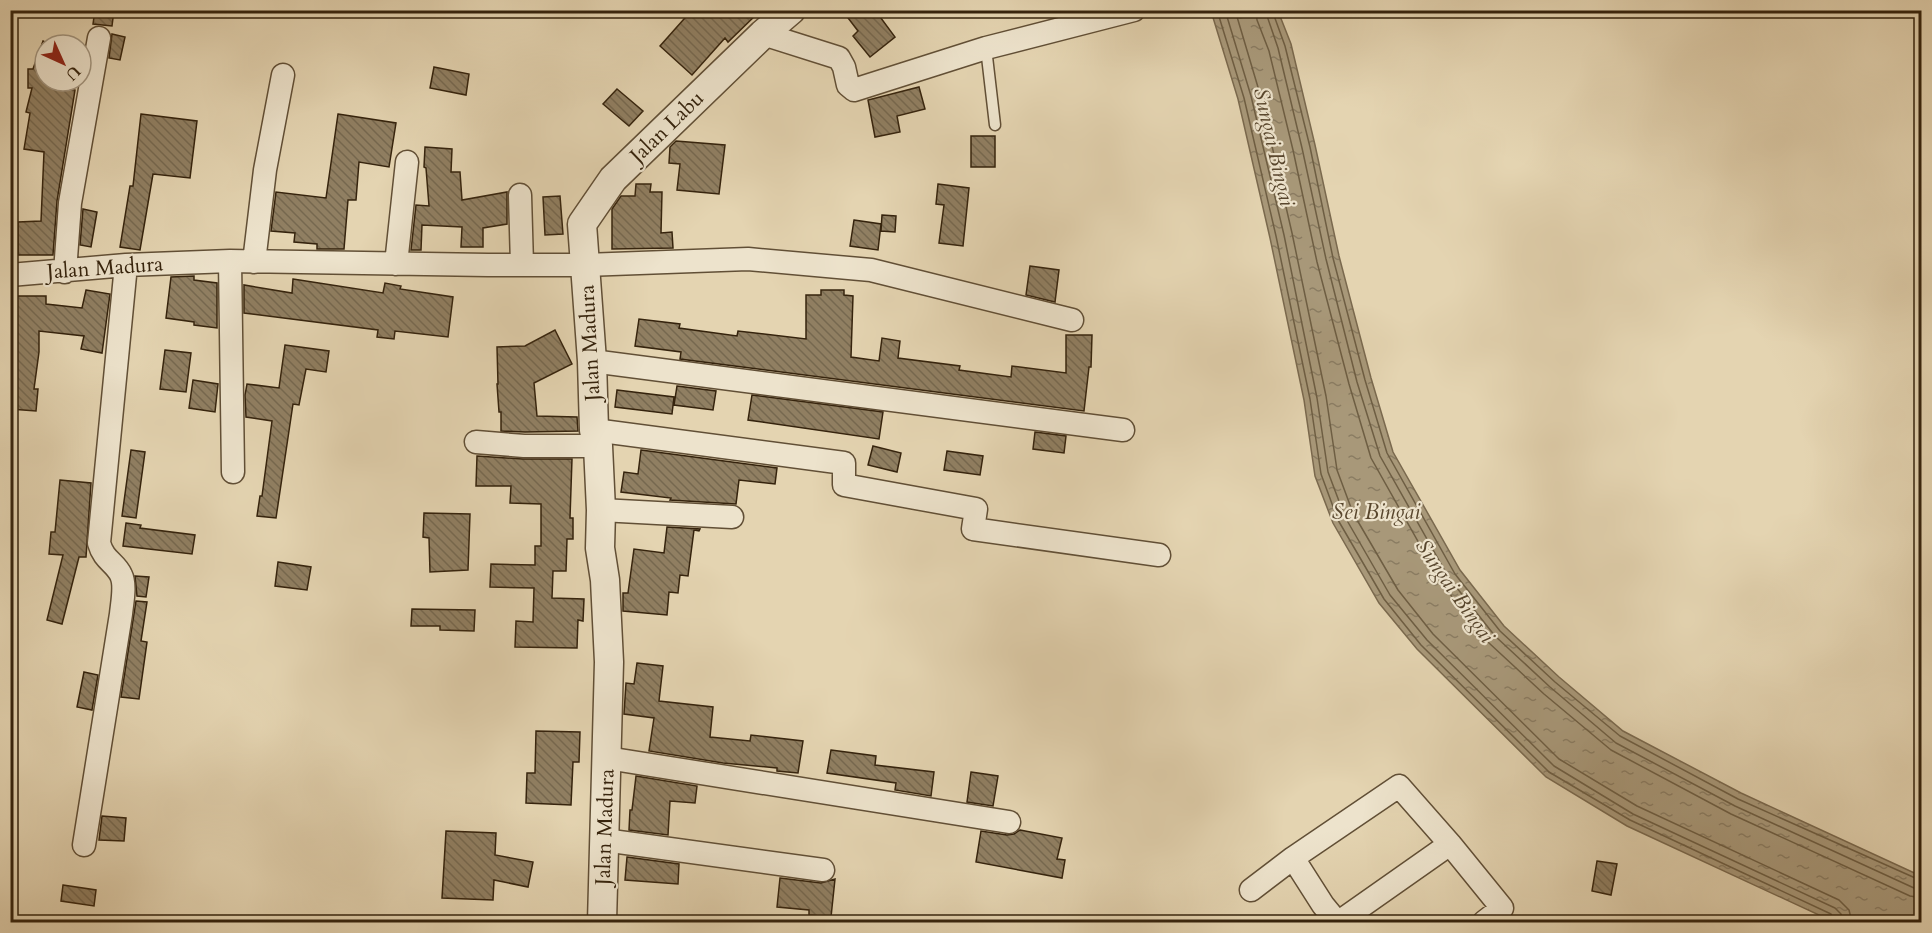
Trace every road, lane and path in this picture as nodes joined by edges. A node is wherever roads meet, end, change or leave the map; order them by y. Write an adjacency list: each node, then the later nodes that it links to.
1 (791, 10): 3 (street, Jalan Labu)
2 (1134, 10): 5 (street)
3 (763, 34): 5 (street); 14 (street, Jalan Labu)
4 (99, 38): 16 (street)
5 (986, 48): 7 (lane)
6 (283, 75): 11 (street)
7 (995, 125)
8 (407, 162): 12 (street)
9 (520, 195): 13 (street)
10 (230, 261): 11 (street, Jalan Madura); 15 (street, Jalan Madura); 23 (street)
11 (254, 261): 12 (street, Jalan Madura)
12 (396, 264): 13 (street, Jalan Madura)
13 (522, 265): 14 (street, Jalan Madura)
14 (585, 265): 18 (street); 19 (street, Jalan Madura)
15 (126, 266): 16 (street, Jalan Madura); 31 (street)
16 (65, 272): 17 (street, Jalan Madura)
17 (10, 275)
18 (1072, 320)
19 (592, 361): 20 (street); 21 (street, Jalan Madura)
20 (1123, 430)
21 (596, 438): 22 (street); 24 (street, Jalan Madura); 26 (street)
22 (476, 442)
23 (233, 472)
24 (601, 510): 25 (street); 27 (street, Jalan Madura)
25 (732, 517)
26 (1159, 555)
27 (607, 758): 28 (street); 29 (street, Jalan Madura)
28 (1009, 822)
29 (604, 840): 33 (street); 35 (street, Jalan Madura)
30 (1450, 844): 32 (street); 36 (street); 37 (street)
31 (84, 845)
32 (1293, 858): 34 (street); 36 (street)
33 (823, 870)
34 (1251, 890)
35 (602, 922)
36 (1338, 922)
37 (1484, 922)

